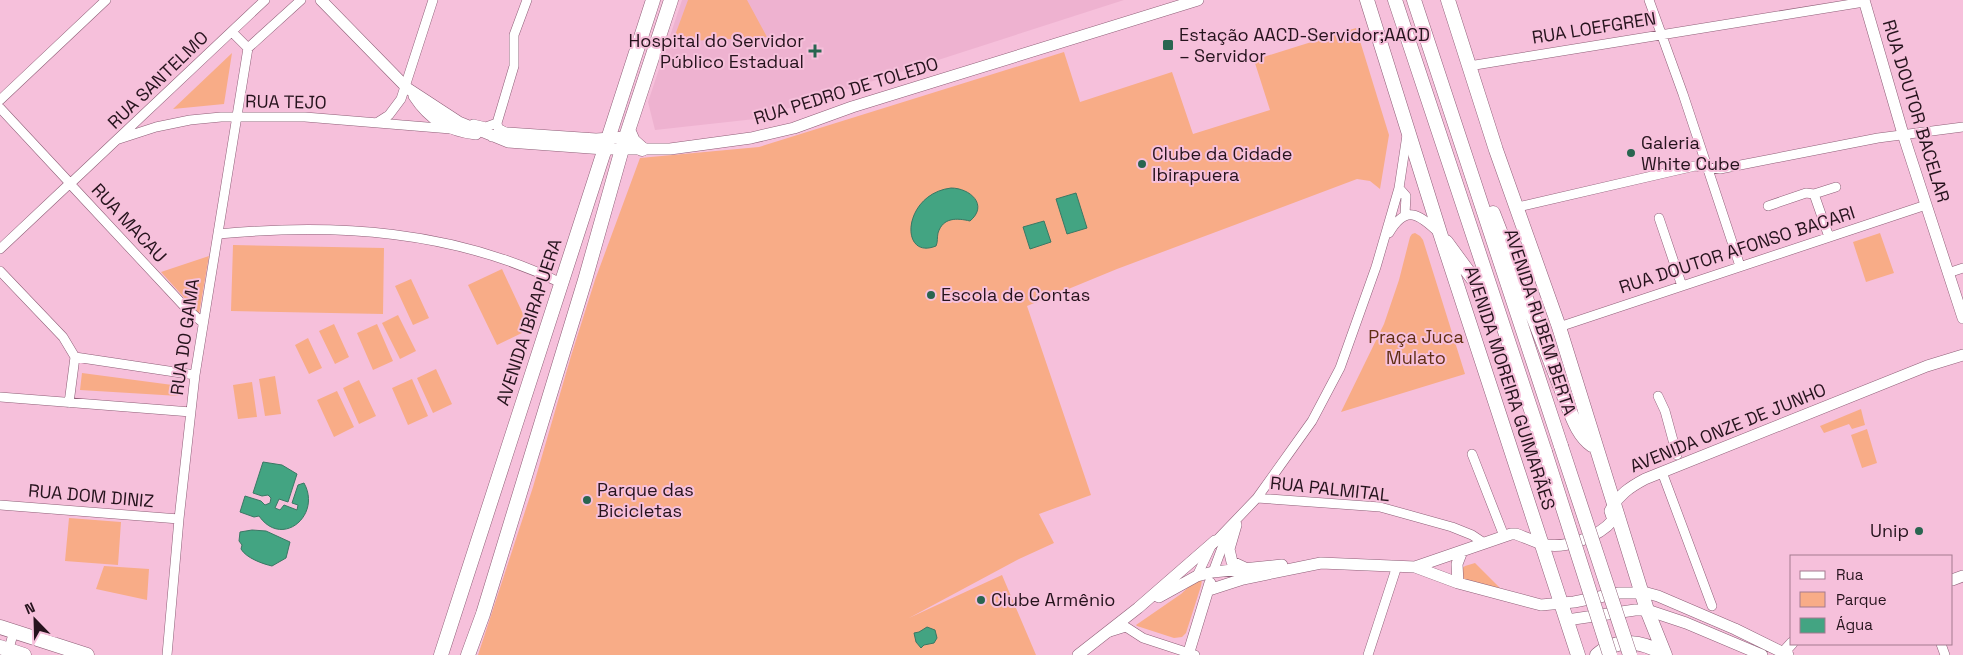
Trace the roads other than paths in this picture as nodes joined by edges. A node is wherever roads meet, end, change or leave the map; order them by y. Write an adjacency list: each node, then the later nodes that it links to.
1 (106, 0): 21 (street)
2 (265, 0): 16 (street, RUA SANTELMO)
3 (301, 0): 18 (street)
4 (321, 0): 20 (street)
5 (433, 0): 20 (street)
6 (527, 0): 26 (street)
7 (653, 0): 35 (main road, AVENIDA IBIRAPUERA)
8 (671, 0): 34 (main road)
9 (1198, 0): 36 (street, RUA PEDRO DE TOLEDO)
10 (1367, 0): 29 (main road, AVENIDA MOREIRA GUIMARÃES)
11 (1395, 0): 59 (main road, AVENIDA RUBEM BERTA)
12 (1414, 0): 24 (main road, AVENIDA RUBEM BERTA)
13 (1448, 0): 19 (main road, AVENIDA RUBEM BERTA)
14 (1649, 0): 17 (street)
15 (1867, 1): 17 (street, RUA LOEFGREN); 31 (street, RUA DOUTOR BACELAR)
16 (232, 32): 18 (street); 33 (street, RUA SANTELMO)
17 (1661, 35): 19 (street, RUA LOEFGREN); 37 (street)
18 (248, 48): 23 (street, RUA DO GAMA)
19 (1469, 66): 45 (main road, AVENIDA RUBEM BERTA)
20 (408, 88): 25 (street); 27 (street)
21 (0, 100)
22 (0, 108): 38 (street, RUA MACAU)
23 (236, 117): 25 (street, RUA TEJO); 33 (street, RUA TEJO); 49 (street, RUA DO GAMA)
24 (1454, 119): 72 (main road); 119 (main road, AVENIDA RUBEM BERTA, bridge)
25 (378, 122): 27 (street, RUA TEJO)
26 (497, 123): 27 (street, RUA TEJO); 30 (street)
27 (456, 126): 32 (street)
28 (1963, 127): 31 (street)
29 (1408, 132): 40 (street); 48 (main road, AVENIDA MOREIRA GUIMARÃES)
30 (507, 133): 32 (street); 35 (street)
31 (1903, 134): 37 (street); 43 (street, RUA DOUTOR BACELAR)
32 (493, 136): 35 (street)
33 (119, 139): 38 (street, RUA SANTELMO)
34 (626, 139): 35 (street); 36 (main road); 113 (main road)
35 (606, 144): 57 (main road, AVENIDA IBIRAPUERA)
36 (642, 149)
37 (1708, 167): 45 (street); 53 (street)
38 (70, 184): 52 (street, RUA SANTELMO); 61 (street, RUA MACAU)
39 (1836, 187): 41 (street)
40 (1399, 188): 42 (street); 46 (street)
41 (1814, 194): 44 (street); 50 (street)
42 (1395, 200): 46 (street); 51 (street)
43 (1926, 204): 50 (street, RUA DOUTOR AFONSO BACARI); 56 (street, RUA DOUTOR BACELAR)
44 (1768, 206)
45 (1518, 207): 62 (main road, AVENIDA RUBEM BERTA)
46 (1405, 214): 48 (street); 51 (street)
47 (1659, 218): 58 (street)
48 (1440, 233): 59 (main road); 85 (main road, AVENIDA MOREIRA GUIMARÃES)
49 (218, 234): 57 (street); 61 (street, RUA DO GAMA)
50 (1829, 237): 53 (street, RUA DOUTOR AFONSO BACARI)
51 (1382, 246): 76 (street)
52 (0, 249)
53 (1740, 266): 58 (street, RUA DOUTOR AFONSO BACARI)
54 (1963, 268): 56 (street)
55 (0, 271): 65 (street)
56 (1948, 273): 60 (street, RUA DOUTOR BACELAR)
57 (561, 283): 112 (main road, AVENIDA IBIRAPUERA)
58 (1682, 286): 62 (street, RUA DOUTOR AFONSO BACARI)
59 (1499, 314): 118 (main road, AVENIDA RUBEM BERTA, bridge)
60 (1963, 318)
61 (203, 324): 67 (street, RUA DO GAMA)
62 (1559, 327): 72 (main road, AVENIDA RUBEM BERTA)
63 (1963, 348): 66 (street)
64 (1963, 355): 66 (street, AVENIDA ONZE DE JUNHO)
65 (75, 357): 67 (street); 70 (street)
66 (1927, 366): 75 (street, AVENIDA ONZE DE JUNHO)
67 (195, 375): 71 (street, RUA DO GAMA)
68 (0, 396): 70 (street)
69 (1658, 396): 74 (street)
70 (69, 402): 71 (street)
71 (191, 412): 80 (street, RUA DO GAMA)
72 (1595, 446): 77 (main road, AVENIDA RUBEM BERTA)
73 (1472, 454): 82 (street)
74 (1677, 455)
75 (1662, 472): 77 (street, AVENIDA ONZE DE JUNHO); 97 (street)
76 (1257, 498): 79 (street); 84 (street, RUA PALMITAL)
77 (1614, 503): 85 (street); 95 (main road, AVENIDA RUBEM BERTA)
78 (0, 505): 80 (street, RUA DOM DINIZ)
79 (1245, 511): 81 (street); 83 (street)
80 (179, 520): 111 (street, RUA DO GAMA)
81 (1236, 525): 89 (street); 91 (street)
82 (1504, 536): 84 (street); 85 (street)
83 (1215, 541): 92 (street); 99 (street)
84 (1484, 543): 86 (street)
85 (1542, 544): 96 (main road, AVENIDA MOREIRA GUIMARÃES)
86 (1462, 551): 88 (street); 93 (street)
87 (1397, 566): 88 (street); 90 (street); 115 (street)
88 (1415, 567): 93 (street)
89 (1245, 568): 90 (street); 91 (street)
90 (1294, 568): 94 (street)
91 (1213, 572): 92 (street); 94 (street)
92 (1197, 576): 99 (street)
93 (1458, 583): 96 (street)
94 (1209, 590): 106 (street)
95 (1641, 593): 96 (street); 98 (main road, AVENIDA RUBEM BERTA); 108 (street)
96 (1562, 604): 100 (main road, AVENIDA MOREIRA GUIMARÃES)
97 (1712, 606)
98 (1647, 610): 100 (street); 107 (main road, AVENIDA RUBEM BERTA); 120 (street)
99 (1134, 611): 102 (street); 104 (street)
100 (1567, 620): 116 (main road, AVENIDA MOREIRA GUIMARÃES)
101 (0, 627): 103 (main road)
102 (1126, 627): 104 (street); 106 (street)
103 (14, 631): 105 (street); 110 (main road)
104 (1104, 633): 114 (street)
105 (5, 651): 109 (main road)
106 (1190, 654)
107 (1665, 654): 117 (main road)
108 (1784, 654)
109 (24, 655)
110 (87, 655)
111 (167, 655)
112 (441, 655)
113 (468, 655)
114 (1078, 655)
115 (1368, 655)
116 (1578, 655)
117 (1597, 655)
118 (1610, 655)
119 (1630, 655)
120 (1762, 655)

